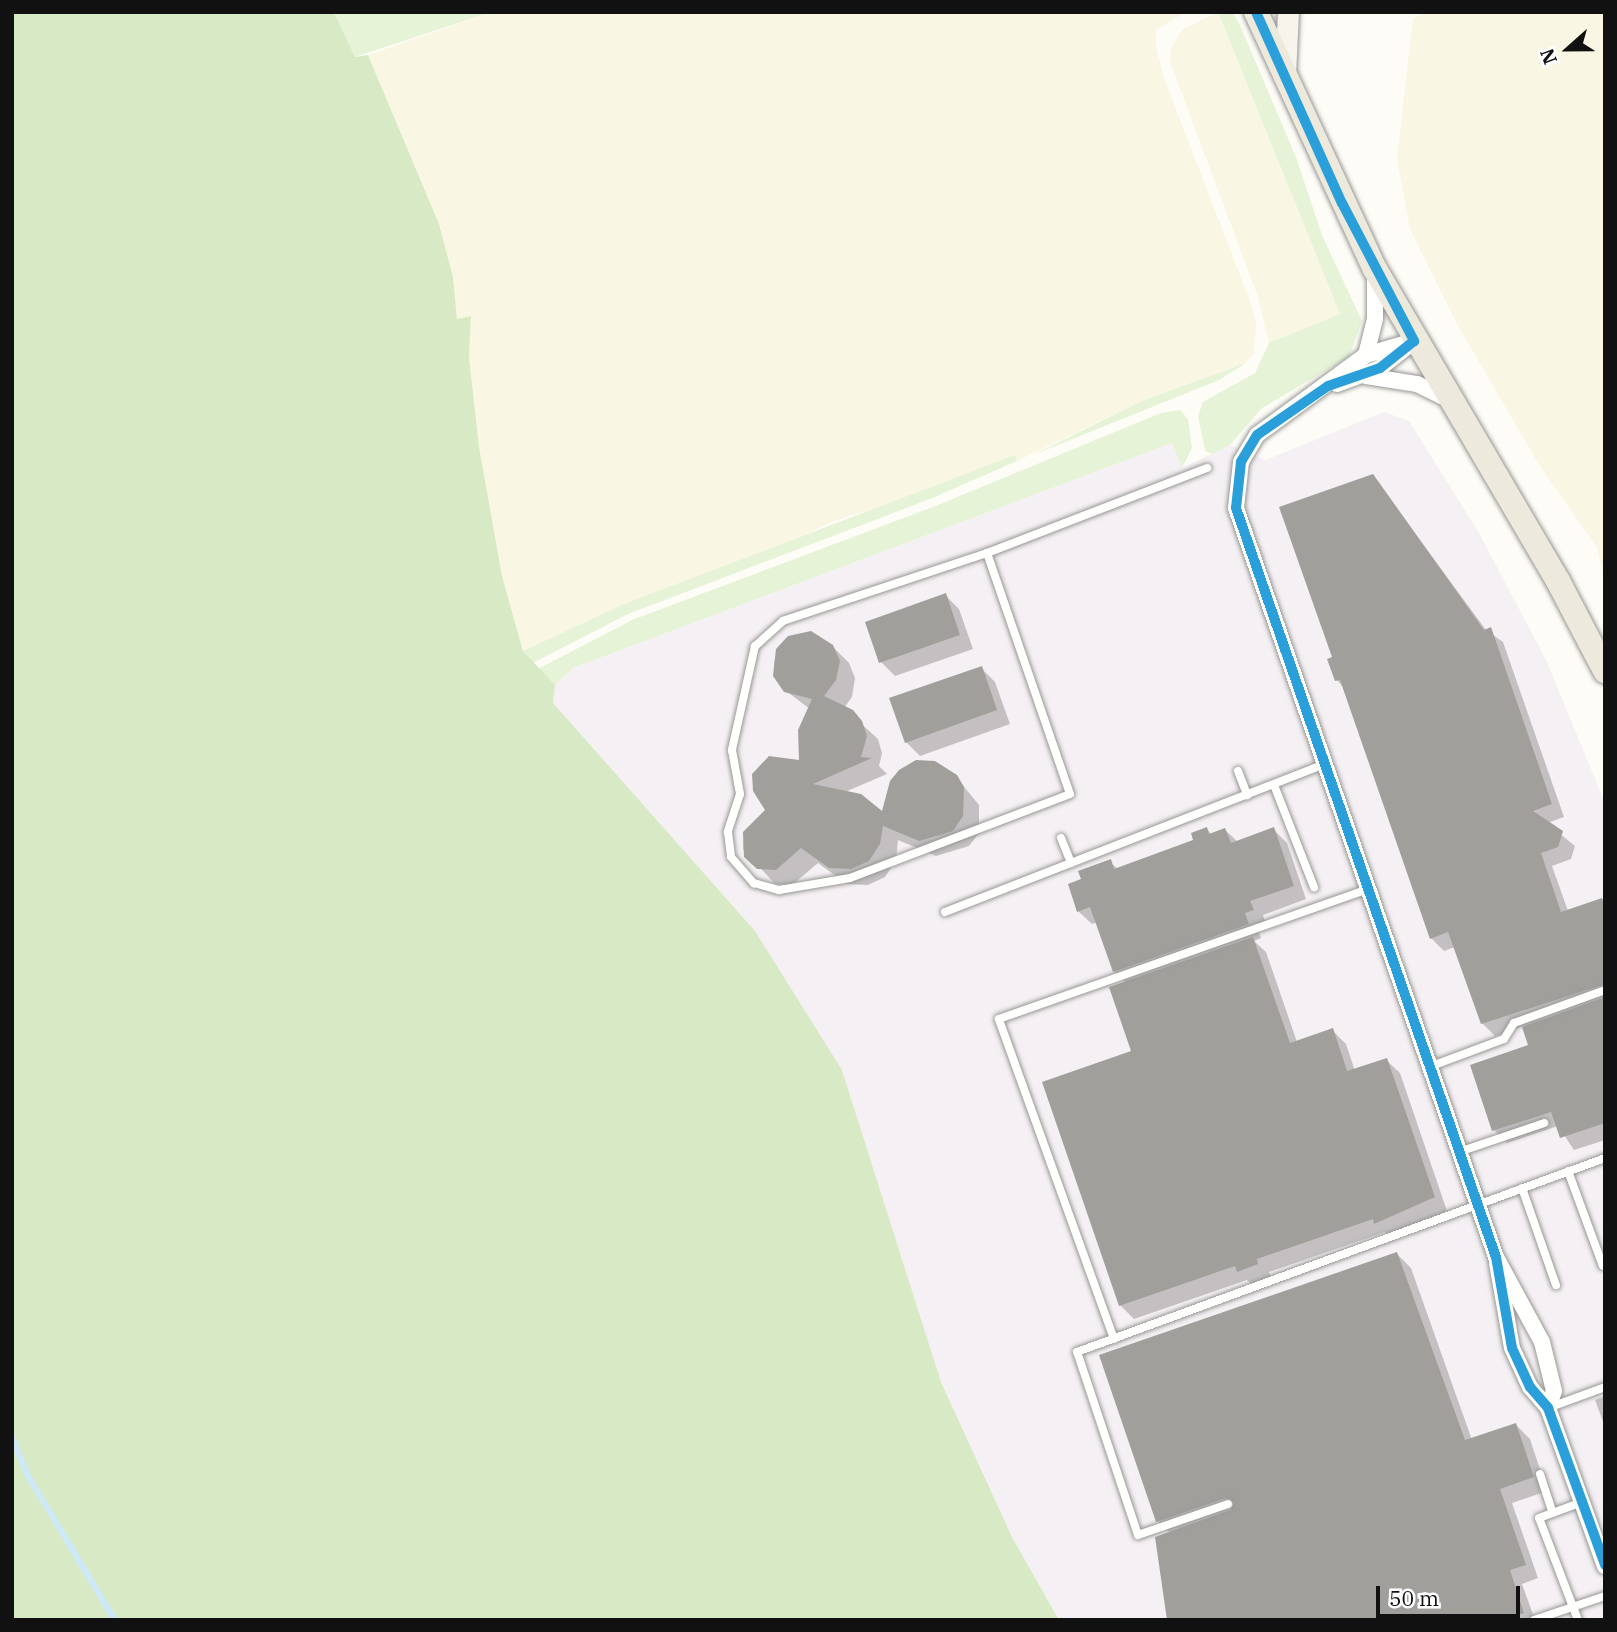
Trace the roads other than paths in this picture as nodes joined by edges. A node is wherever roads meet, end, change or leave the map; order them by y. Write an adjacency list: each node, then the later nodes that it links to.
1 (1256, 12): 3 (main road)
2 (1288, 12): 3 (street)
3 (1285, 77): 4 (main road)
4 (1374, 269): 5 (main road); 6 (street)
5 (1414, 341): 6 (street); 7 (street); 9 (main road)
6 (1366, 355): 8 (street)
7 (1363, 376): 8 (street); 9 (street)
8 (1328, 386): 13 (street)
9 (1446, 398): 12 (main road)
10 (1208, 468): 11 (lane)
11 (987, 553): 11 (lane)
12 (1605, 671)
13 (1324, 764): 15 (lane); 20 (street)
14 (1238, 771): 16 (lane)
15 (1274, 785): 16 (lane); 19 (lane)
16 (1247, 795): 18 (lane)
17 (1061, 838): 18 (lane)
18 (1071, 863): 21 (lane)
19 (1314, 887)
20 (1368, 889): 23 (street); 33 (lane)
21 (945, 912)
22 (1605, 990): 23 (lane)
23 (1429, 1067): 25 (street)
24 (1545, 1123): 25 (lane)
25 (1459, 1153): 29 (street)
26 (1605, 1158): 27 (lane)
27 (1568, 1171): 28 (lane); 31 (lane)
28 (1522, 1188): 29 (lane); 32 (lane)
29 (1478, 1205): 30 (street); 33 (lane)
30 (1496, 1257): 35 (street); 35 (street)
31 (1603, 1266)
32 (1556, 1285)
33 (1114, 1339): 38 (lane)
34 (1605, 1387): 35 (lane)
35 (1548, 1408): 37 (street)
36 (1540, 1474): 39 (lane)
37 (1581, 1502): 39 (lane); 40 (street)
38 (1228, 1504)
39 (1552, 1512): 42 (lane)
40 (1605, 1566)
41 (1605, 1596): 42 (lane)
42 (1573, 1606): 43 (lane); 44 (lane)
43 (1534, 1620)
44 (1578, 1620)

